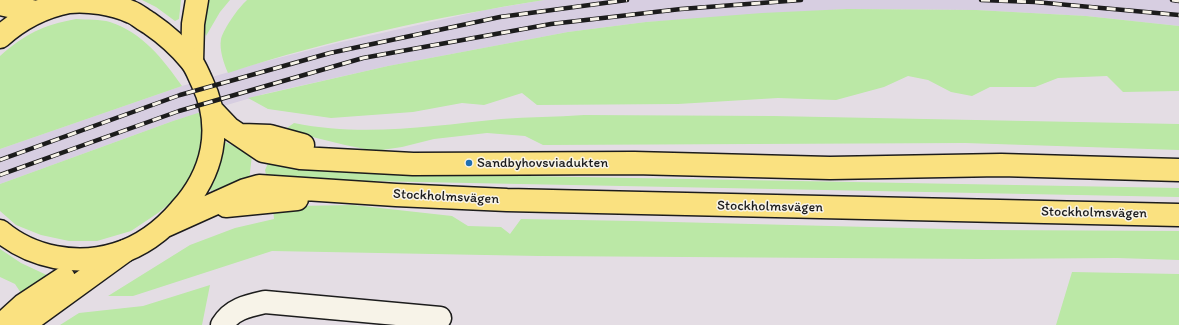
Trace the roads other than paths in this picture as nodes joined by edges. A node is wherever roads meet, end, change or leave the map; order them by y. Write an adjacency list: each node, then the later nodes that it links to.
1 (197, 0): 6 (main road)
2 (71, 1): 4 (main road); 6 (main road)
3 (0, 4): 4 (main road)
4 (36, 12): 5 (main road)
5 (0, 38)
6 (192, 62): 7 (main road)
7 (211, 109): 8 (main road); 10 (main road)
8 (1179, 170)
9 (1179, 215): 10 (main road, Stockholmsvägen)
10 (165, 226): 12 (main road)
11 (0, 231): 13 (main road)
12 (125, 252): 13 (main road); 16 (main road)
13 (91, 260): 15 (main road)
14 (440, 318): 17 (lane)
15 (1, 325)
16 (23, 325)
17 (222, 325)

